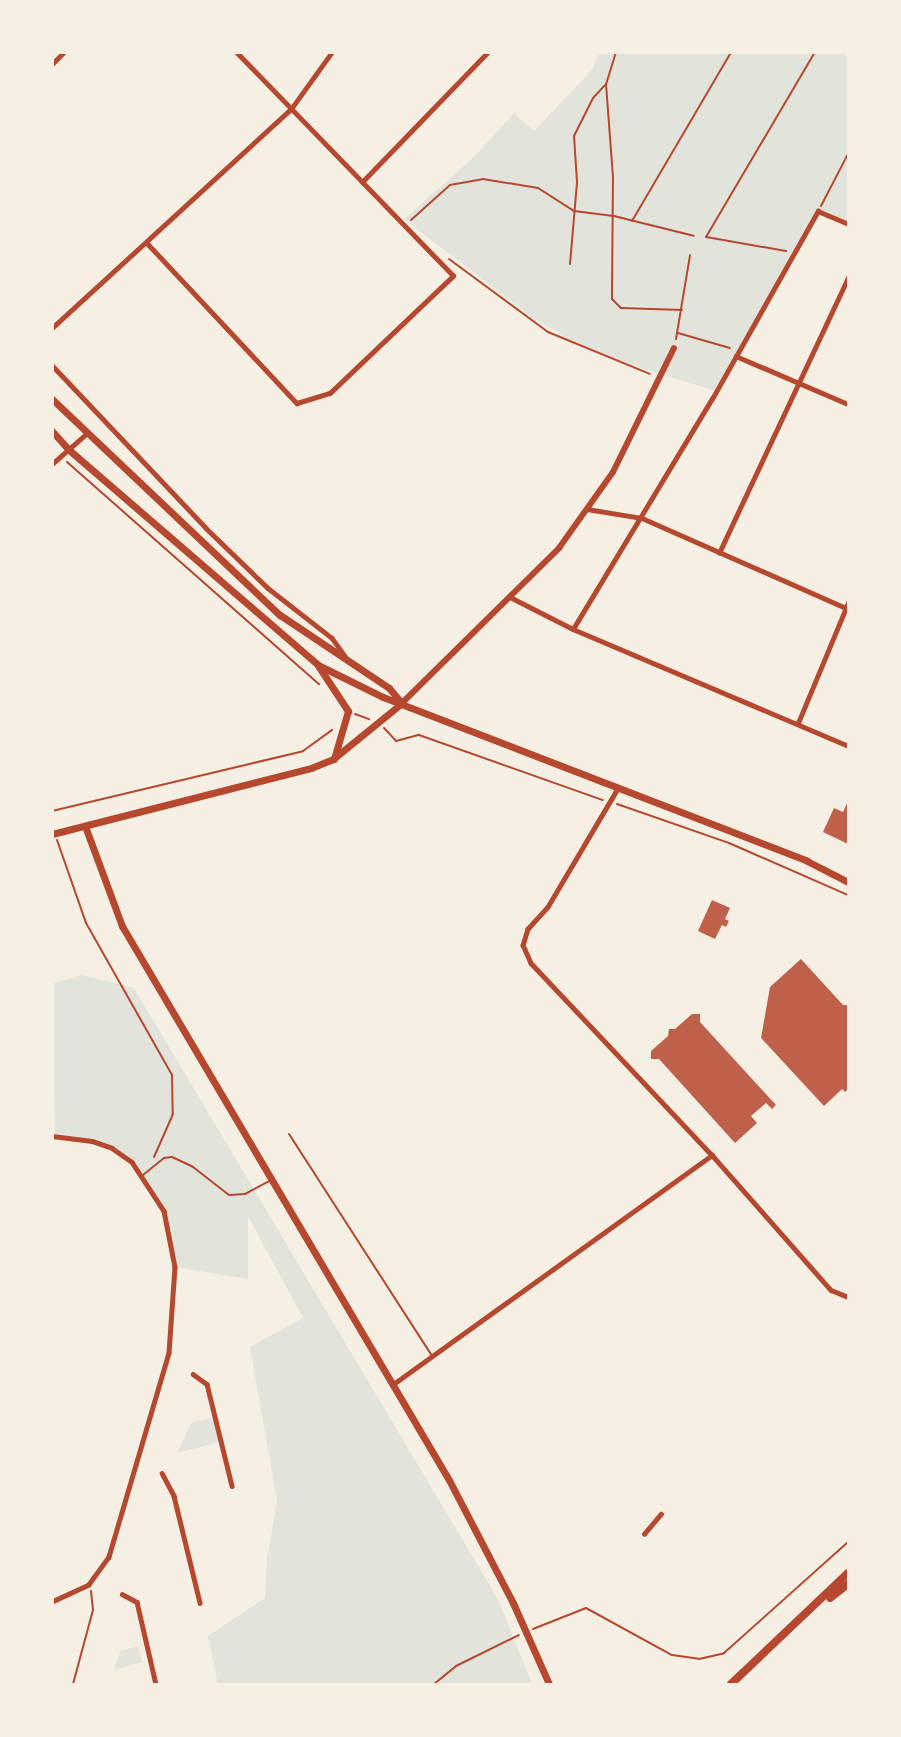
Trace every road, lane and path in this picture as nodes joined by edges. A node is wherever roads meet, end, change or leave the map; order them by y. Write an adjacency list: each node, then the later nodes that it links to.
1 (64, 52): 8 (street)
2 (236, 52): 10 (street)
3 (332, 52): 10 (street)
4 (488, 52): 12 (street)
5 (616, 52): 9 (path)
6 (731, 52): 16 (path)
7 (815, 52): 21 (path)
8 (52, 64)
9 (606, 84): 13 (path); 15 (path)
10 (291, 109): 12 (street); 20 (street)
11 (849, 154): 14 (path)
12 (362, 182): 20 (street)
13 (574, 211): 15 (path); 18 (path); 24 (path)
14 (818, 211): 17 (street); 21 (street)
15 (614, 216): 16 (path); 26 (path)
16 (632, 221): 19 (path)
17 (849, 224)
18 (418, 227)
19 (694, 236)
20 (148, 244): 27 (street)
21 (795, 253): 30 (street)
22 (690, 255): 26 (path)
23 (446, 257): 32 (path)
24 (570, 264)
25 (849, 277): 33 (street)
26 (682, 310): 28 (path)
27 (52, 328)
28 (677, 333): 29 (path); 30 (path)
29 (674, 348): 32 (street)
30 (737, 353): 33 (street); 42 (street)
31 (52, 366): 47 (street)
32 (662, 378): 41 (street)
33 (800, 384): 35 (street); 43 (street)
34 (52, 399): 37 (main road)
35 (849, 404)
36 (52, 431): 38 (main road)
37 (86, 434): 38 (street); 47 (main road)
38 (68, 449): 39 (street); 48 (main road)
39 (61, 456): 40 (street); 49 (path)
40 (52, 464)
41 (587, 509): 42 (street); 44 (street)
42 (642, 518): 43 (street); 46 (street)
43 (719, 553): 45 (street)
44 (512, 598): 46 (street); 50 (street)
45 (848, 607): 52 (street)
46 (573, 629): 52 (street)
47 (350, 663): 50 (main road)
48 (318, 665): 50 (main road); 55 (main road)
49 (321, 686)
50 (402, 703): 55 (main road); 56 (main road)
51 (336, 720): 58 (path)
52 (798, 723): 54 (street)
53 (419, 735): 57 (path)
54 (849, 746)
55 (333, 759): 59 (main road)
56 (620, 787): 57 (street); 61 (main road)
57 (611, 803): 62 (path); 65 (street)
58 (52, 811)
59 (85, 826): 60 (main road); 68 (main road)
60 (54, 833): 66 (path)
61 (849, 882)
62 (849, 895)
63 (289, 1134): 70 (lane)
64 (52, 1136): 67 (street)
65 (712, 1155): 69 (street); 70 (street)
66 (153, 1166): 67 (lane); 68 (lane)
67 (142, 1174): 80 (street)
68 (273, 1179): 72 (main road)
69 (849, 1297)
70 (432, 1356): 72 (street)
71 (193, 1374): 74 (street)
72 (391, 1386): 90 (main road)
73 (162, 1473): 83 (street)
74 (232, 1486)
75 (661, 1514): 76 (street)
76 (644, 1534)
77 (849, 1542): 85 (path)
78 (849, 1573): 84 (main road)
79 (849, 1584): 84 (main road)
80 (89, 1585): 82 (street); 87 (path)
81 (122, 1594): 88 (street)
82 (52, 1602)
83 (200, 1603)
84 (816, 1607): 91 (main road)
85 (559, 1618)
86 (488, 1648): 89 (path)
87 (73, 1684)
88 (156, 1684)
89 (434, 1684)
90 (549, 1684)
91 (731, 1684)

